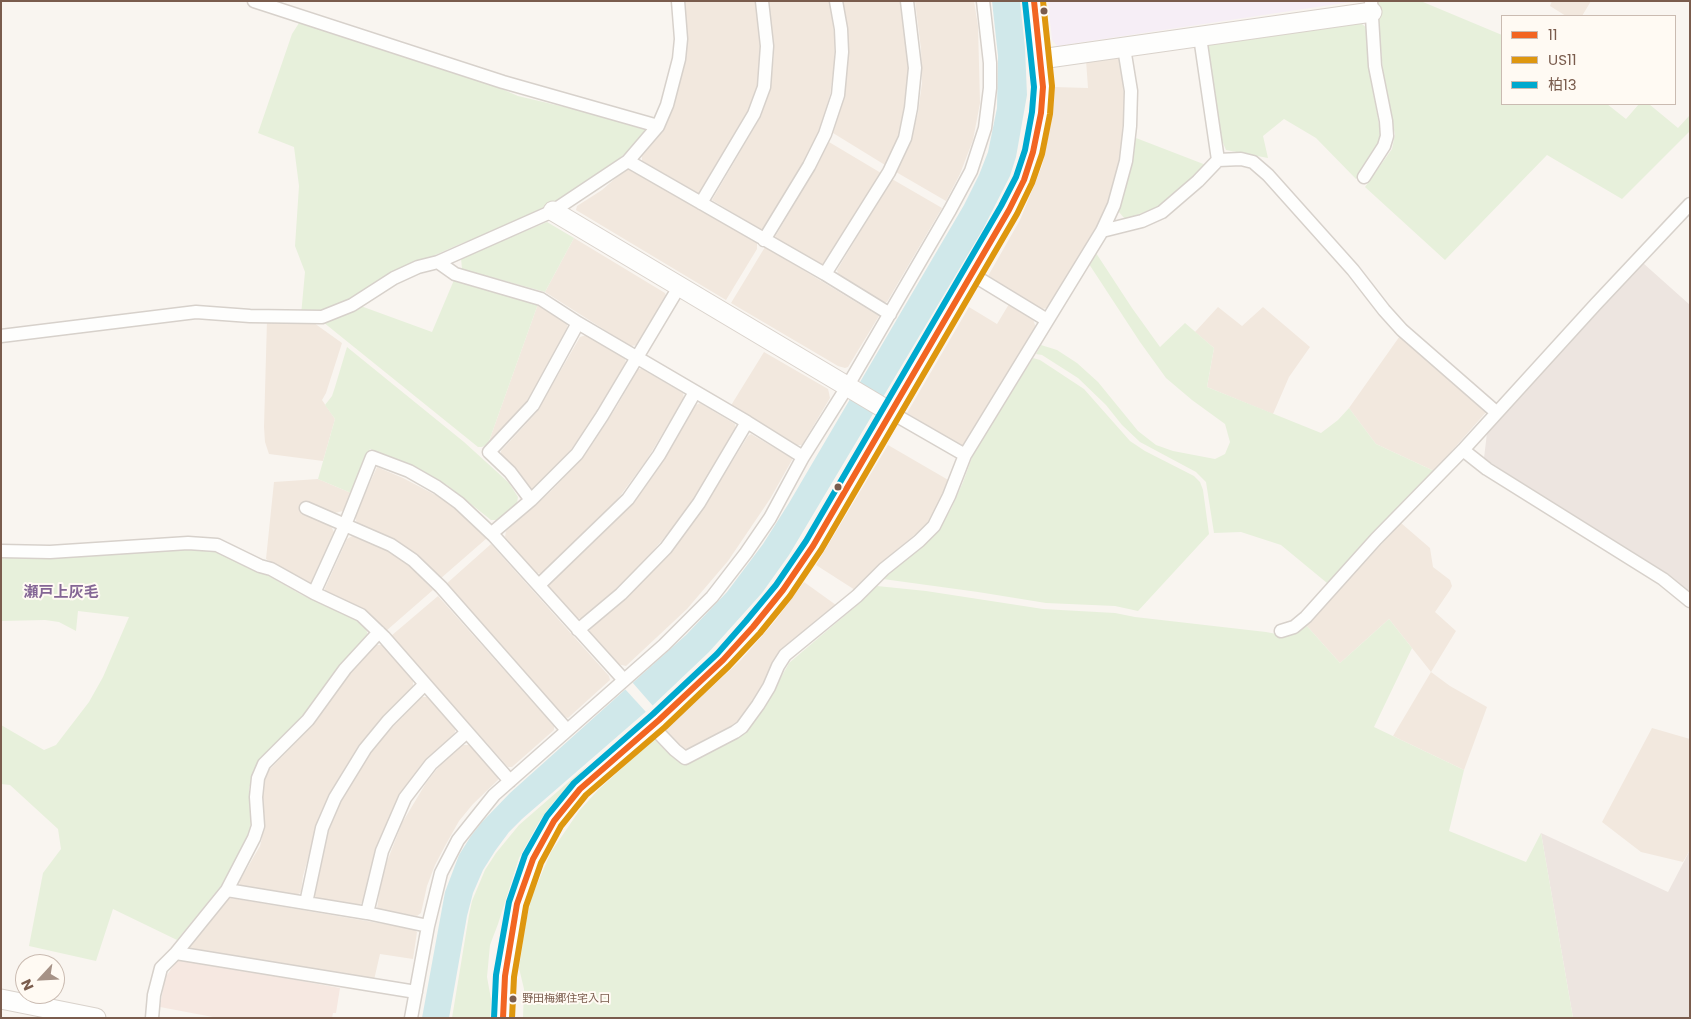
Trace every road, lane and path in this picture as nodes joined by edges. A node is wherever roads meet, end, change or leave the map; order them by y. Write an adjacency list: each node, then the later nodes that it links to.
1 (254, 1): 12 (street)
2 (678, 1): 12 (street)
3 (762, 1): 16 (street)
4 (836, 1): 20 (street)
5 (907, 1): 22 (street)
6 (983, 1): 25 (street)
7 (1034, 1): 11 (street)
8 (1372, 5): 9 (street); 15 (street)
9 (1200, 37): 10 (street); 13 (street)
10 (1124, 48): 11 (street); 19 (street)
11 (1042, 59): 23 (street)
12 (658, 126): 14 (street)
13 (1218, 160): 19 (street); 33 (street)
14 (628, 161): 16 (street); 18 (street)
15 (1364, 177)
16 (701, 203): 20 (street)
17 (1690, 204): 33 (street)
18 (553, 211): 21 (street); 24 (street)
19 (1102, 232): 26 (street)
20 (764, 240): 22 (street)
21 (438, 262): 27 (street); 28 (street)
22 (826, 274): 25 (street)
23 (973, 275): 26 (street); 32 (street)
24 (679, 287): 29 (street); 30 (street)
25 (890, 314): 30 (street)
26 (1048, 320): 36 (street)
27 (578, 323): 29 (street); 38 (street)
28 (1, 336)
29 (636, 357): 31 (street); 38 (street)
30 (851, 389): 32 (street); 37 (street)
31 (695, 392): 34 (street); 43 (street)
32 (887, 410): 36 (street); 51 (street)
33 (1496, 412): 35 (street)
34 (747, 422): 37 (street); 46 (street)
35 (1463, 450): 45 (street); 47 (street)
36 (965, 454): 51 (street)
37 (803, 457): 49 (street)
38 (531, 500): 41 (street)
39 (306, 508): 40 (street)
40 (345, 525): 41 (street); 44 (street); 52 (street)
41 (492, 533): 43 (street)
42 (1, 551): 44 (street)
43 (539, 585): 46 (street)
44 (314, 593): 48 (street)
45 (1690, 600)
46 (578, 630): 49 (street)
47 (1281, 631)
48 (379, 632): 50 (street); 55 (street)
49 (624, 680): 52 (street)
50 (425, 684): 53 (street); 56 (street)
51 (652, 726): 65 (street)
52 (567, 730): 54 (street)
53 (467, 732): 54 (street); 57 (street)
54 (510, 780): 58 (street)
55 (226, 890): 56 (street); 59 (street)
56 (306, 903): 57 (street)
57 (367, 913): 58 (street)
58 (428, 926): 60 (street)
59 (176, 953): 60 (street); 63 (street)
60 (416, 992): 64 (street)
61 (1, 999): 62 (street)
62 (96, 1018)
63 (152, 1018)
64 (411, 1018)
65 (503, 1018)

